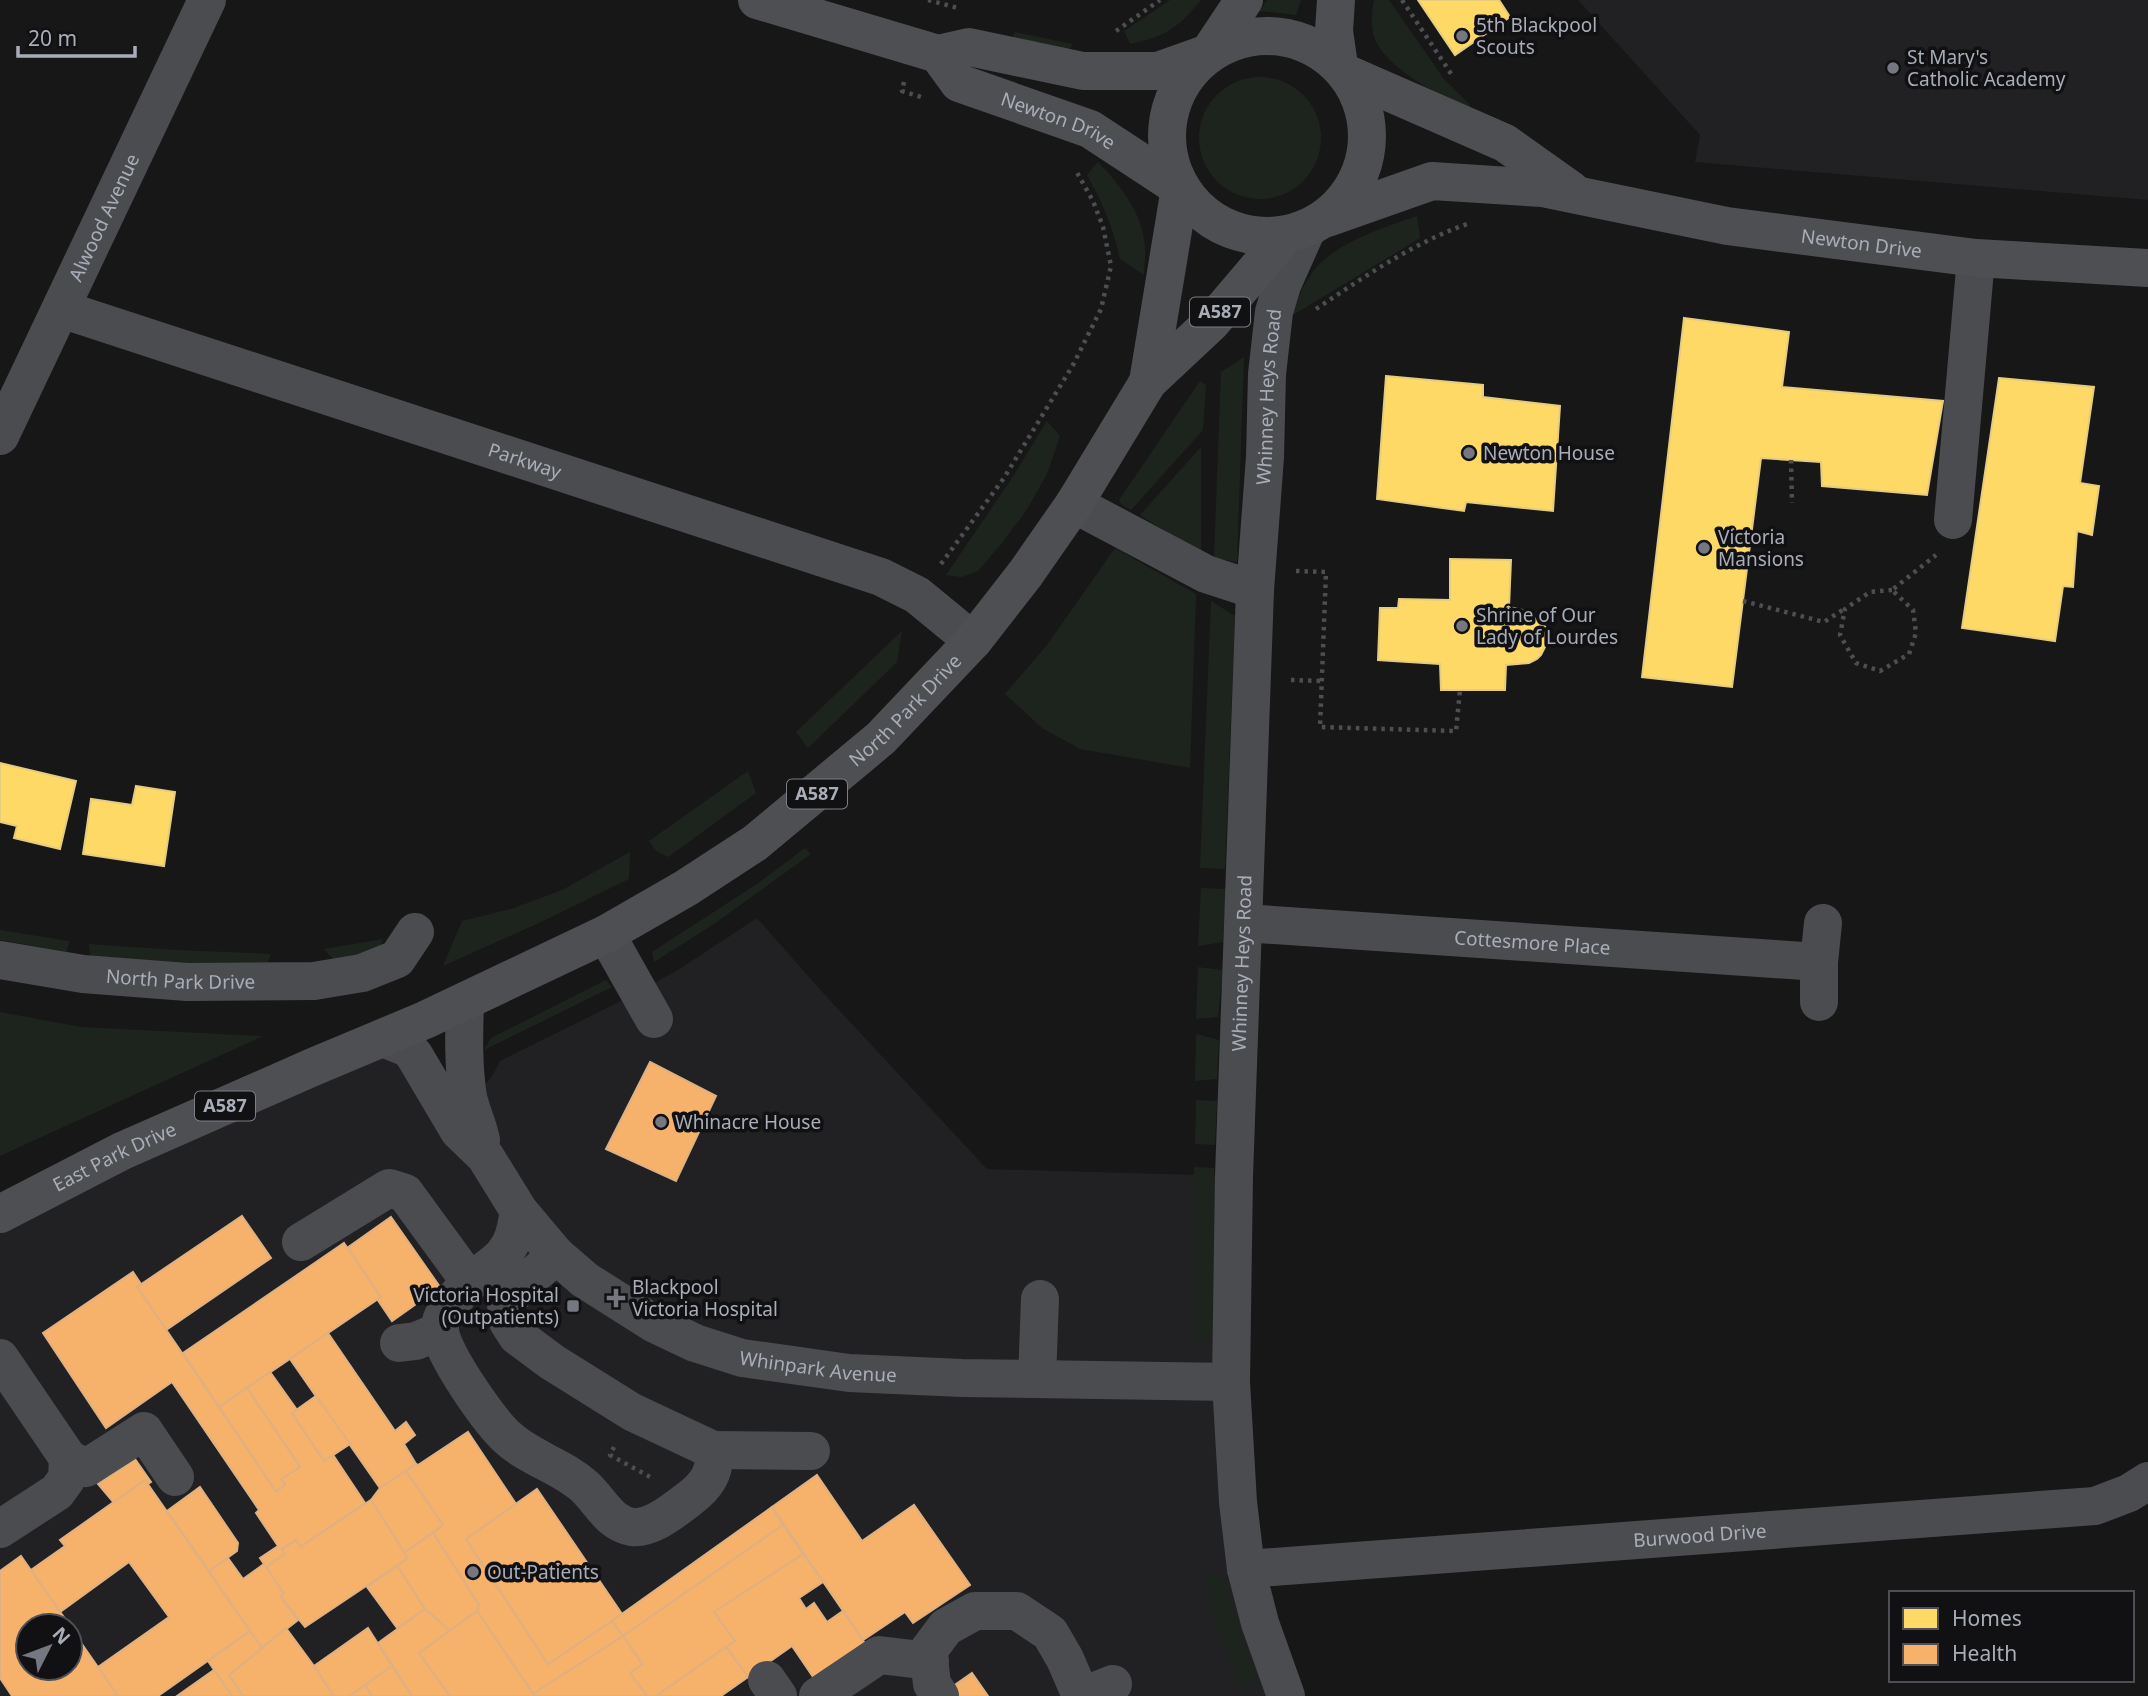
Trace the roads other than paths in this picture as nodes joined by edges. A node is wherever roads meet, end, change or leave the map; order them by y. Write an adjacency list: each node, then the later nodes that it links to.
1 (206, 0): 13 (street, Alwood Avenue)
2 (757, 0): 5 (main road)
3 (1244, 0): 6 (main road)
4 (1336, 0): 7 (main road)
5 (926, 50): 6 (main road); 8 (main road, Newton Drive)
6 (1208, 54): 7 (main road); 8 (main road)
7 (1342, 69): 9 (main road, Newton Drive); 10 (main road)
8 (1180, 188): 10 (main road); 14 (main road, North Park Drive / A587)
9 (1579, 195): 10 (main road, Newton Drive); 11 (main road, Newton Drive)
10 (1306, 228): 14 (main road, North Park Drive / A587); 18 (street, Whinney Heys Road)
11 (1976, 258): 12 (main road, Newton Drive); 17 (street)
12 (2148, 268)
13 (61, 309): 15 (street, Alwood Avenue); 19 (street, Parkway)
14 (1148, 382): 16 (main road, North Park Drive / A587)
15 (0, 436)
16 (1074, 504): 18 (street); 19 (main road, North Park Drive / A587)
17 (1947, 536)
18 (1256, 580): 20 (street, Whinney Heys Road)
19 (973, 640): 23 (main road, North Park Drive / A587)
20 (1244, 923): 25 (street, Cottesmore Place); 41 (street, Whinney Heys Road)
21 (1823, 923): 25 (street)
22 (415, 932): 24 (street, North Park Drive)
23 (606, 934): 26 (main road, North Park Drive / A587); 28 (street)
24 (0, 960)
25 (1819, 962): 27 (street)
26 (465, 1001): 29 (main road, North Park Drive / A587); 30 (street, Whinpark Avenue)
27 (1819, 1002)
28 (654, 1019)
29 (383, 1038): 30 (street, Whinpark Avenue); 32 (main road, East Park Drive / A587)
30 (485, 1156): 31 (street, Whinpark Avenue)
31 (519, 1211): 34 (street, Whinpark Avenue); 35 (street)
32 (0, 1214)
33 (301, 1242): 35 (street)
34 (556, 1255): 40 (street, Whinpark Avenue); 43 (street)
35 (470, 1282): 37 (street)
36 (1040, 1299): 40 (street)
37 (440, 1331): 38 (street); 43 (street)
38 (399, 1343)
39 (0, 1357): 42 (street)
40 (1037, 1379): 41 (street, Whinpark Avenue)
41 (1231, 1382): 49 (street, Whinney Heys Road)
42 (12, 1398): 45 (street)
43 (713, 1450): 44 (street)
44 (811, 1451)
45 (68, 1458): 46 (street); 48 (street)
46 (175, 1477)
47 (2148, 1481): 49 (street, Burwood Drive)
48 (0, 1529)
49 (1246, 1569): 53 (street, Whinney Heys Road)
50 (935, 1678): 51 (street); 52 (street)
51 (1093, 1692)
52 (818, 1696)
53 (1286, 1696)

